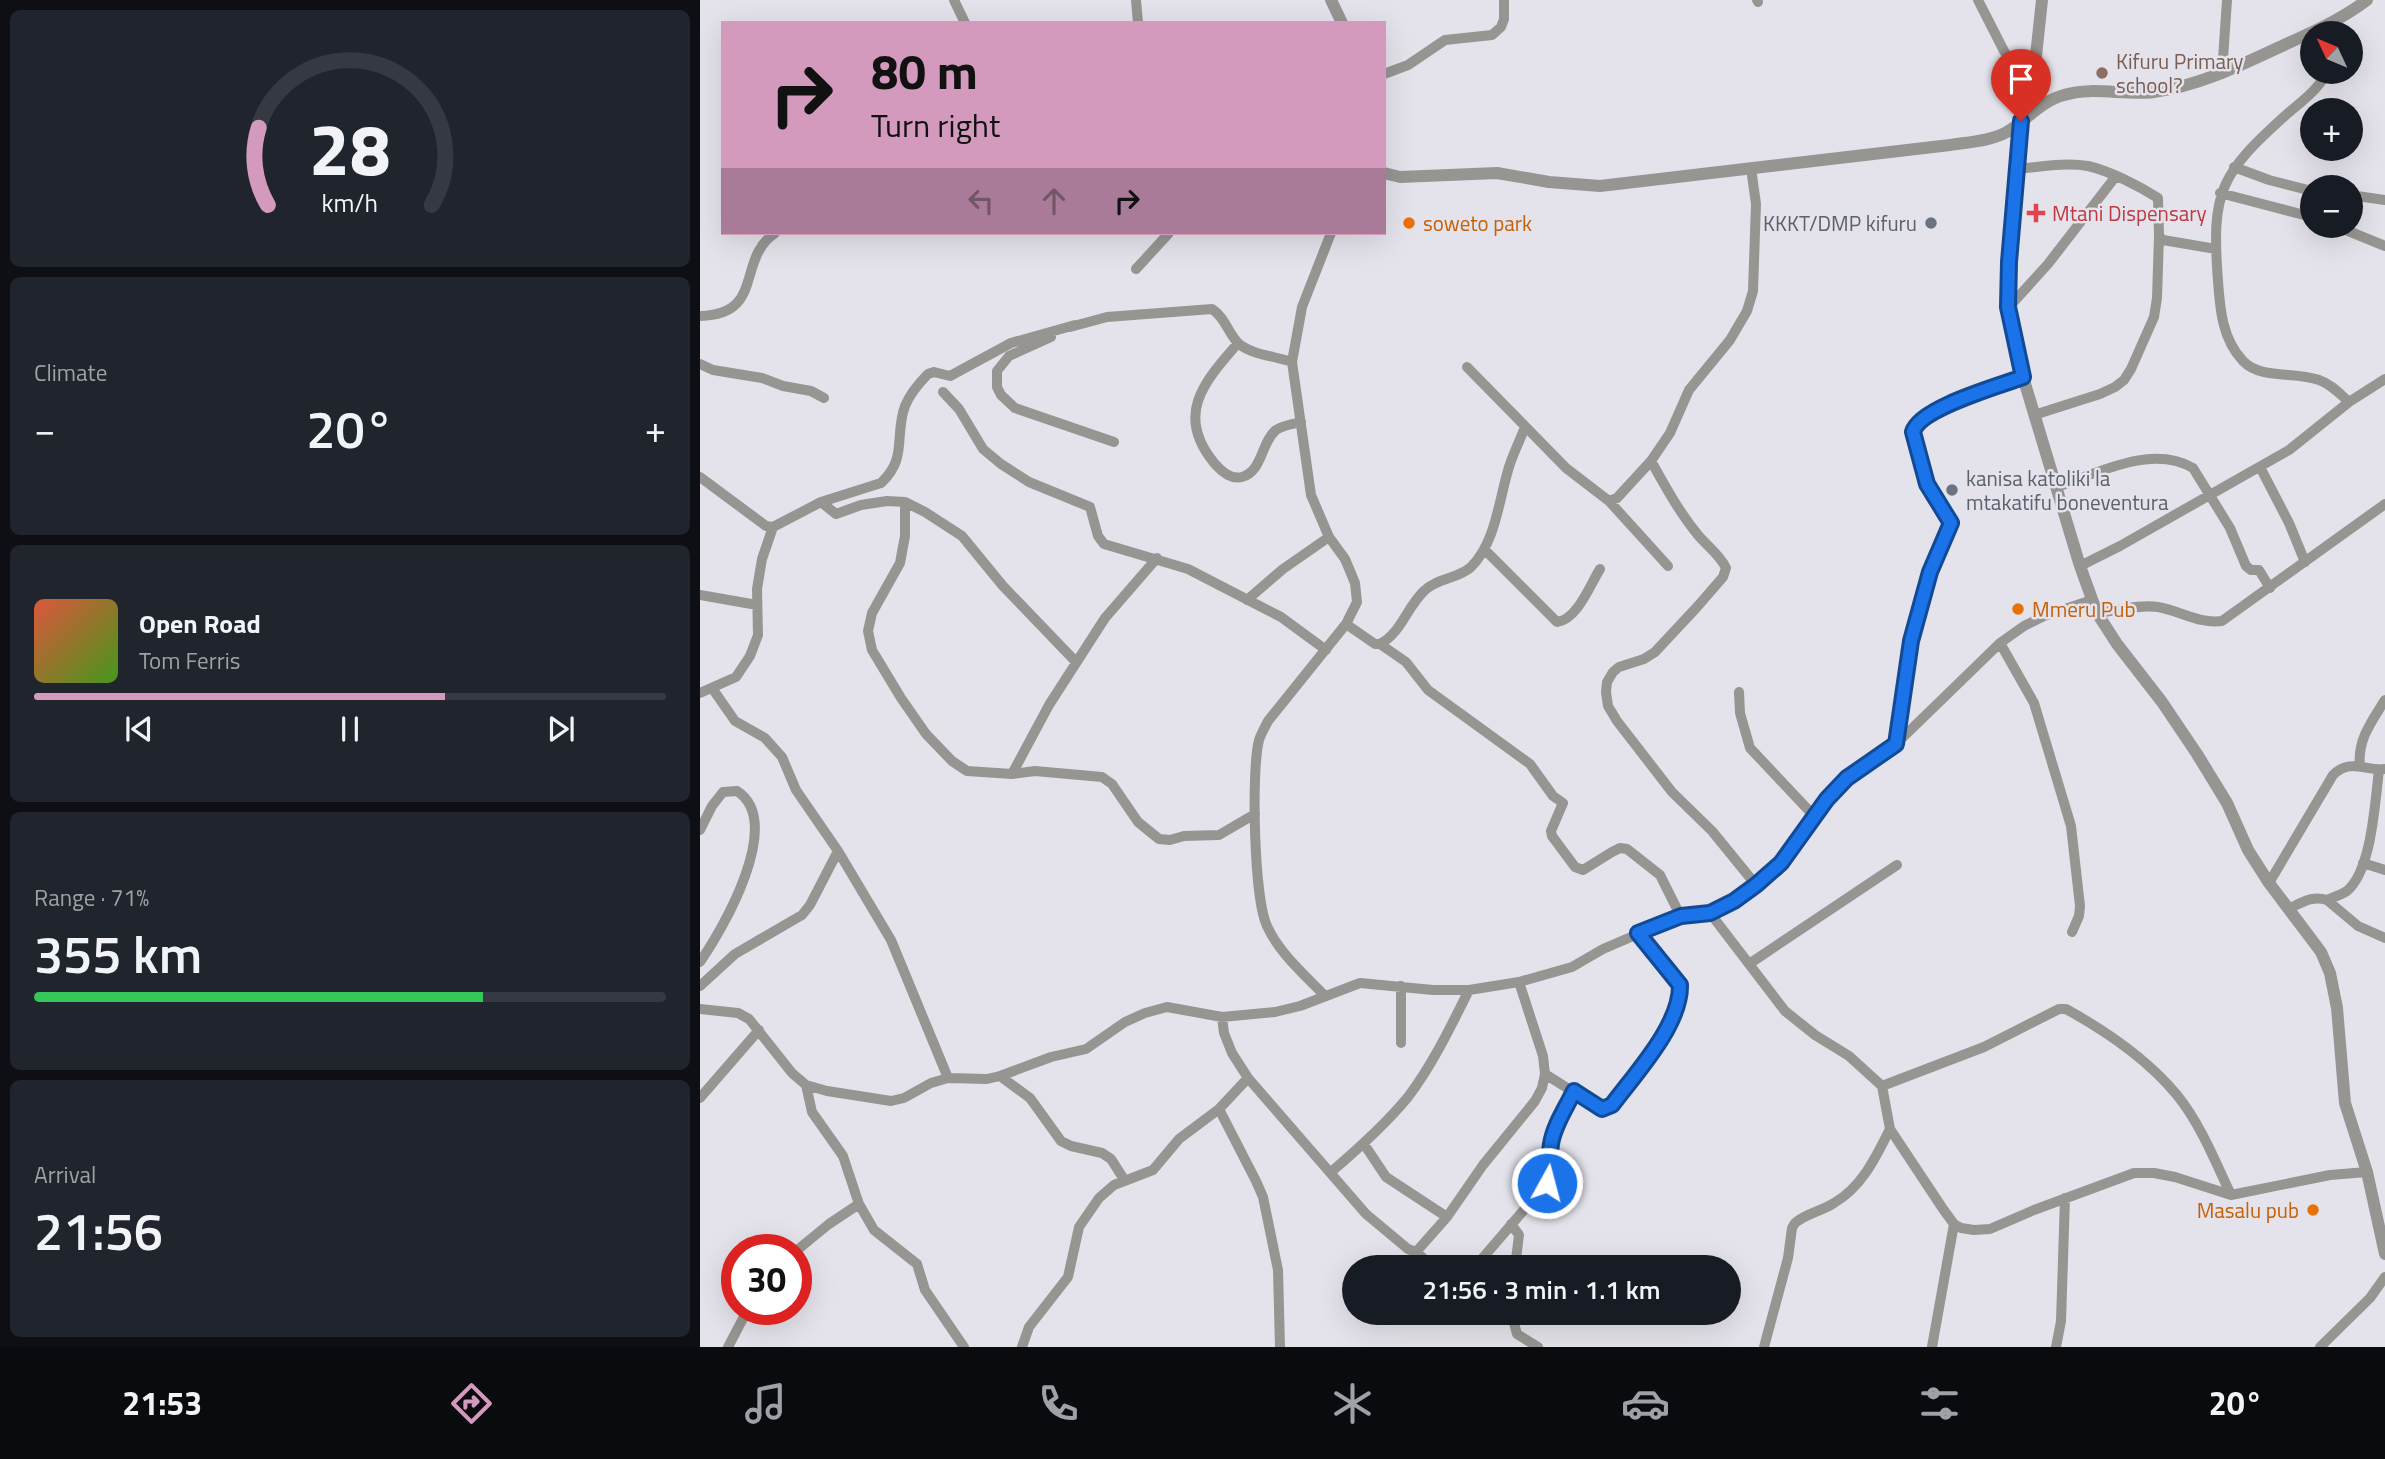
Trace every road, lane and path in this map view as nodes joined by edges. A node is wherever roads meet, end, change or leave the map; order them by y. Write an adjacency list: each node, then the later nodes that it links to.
1 (954, 0): 10 (street)
2 (1136, 0): 11 (street)
3 (1331, 0): 12 (street)
4 (1504, 0): 13 (street)
5 (1978, 0): 16 (street)
6 (2042, 0): 16 (street)
7 (2227, 0): 14 (street)
8 (2367, 0): 9 (street)
9 (2337, 19): 14 (street)
10 (964, 21)
11 (1138, 21)
12 (1341, 21)
13 (1386, 73)
14 (2222, 74): 17 (street)
15 (2319, 84): 19 (street)
16 (2032, 93): 17 (street)
17 (2034, 110): 18 (street)
18 (2021, 121): 20 (street); 21 (street)
19 (2234, 167): 24 (street); 25 (street)
20 (1751, 168): 22 (street); 53 (street)
21 (2017, 169): 23 (street); 37 (street)
22 (1386, 174)
23 (2116, 176): 32 (street); 37 (street)
24 (2300, 188)
25 (2220, 193): 28 (street); 35 (street)
26 (2363, 197): 27 (street)
27 (2385, 200)
28 (2300, 214)
29 (772, 235): 38 (street)
30 (1167, 235): 36 (street)
31 (1330, 235): 41 (street)
32 (2159, 236): 35 (street); 49 (street)
33 (2363, 237): 34 (street)
34 (2385, 246)
35 (2216, 249): 48 (street)
36 (1136, 269)
37 (2008, 307): 44 (street)
38 (700, 317)
39 (1075, 325): 40 (street); 52 (street); 59 (street)
40 (1238, 343): 41 (street); 50 (street)
41 (1292, 362): 50 (street)
42 (700, 364): 47 (street)
43 (1467, 367): 51 (street)
44 (2023, 377): 49 (street); 85 (street)
45 (2385, 379): 48 (street)
46 (943, 392): 65 (street)
47 (824, 398)
48 (2349, 402): 54 (street)
49 (2034, 415): 56 (street)
50 (1301, 422): 63 (street)
51 (1525, 427): 58 (street); 64 (street)
52 (1114, 442)
53 (1651, 461): 58 (street); 97 (street)
54 (2260, 467): 57 (street); 66 (street)
55 (700, 477): 62 (street)
56 (2057, 487): 57 (street); 68 (street)
57 (2210, 495): 68 (street); 70 (street)
58 (1609, 501): 67 (street)
59 (821, 502): 60 (street); 62 (street)
60 (905, 502): 80 (street); 88 (street)
61 (2385, 504): 66 (street)
62 (773, 527): 74 (street)
63 (1329, 537): 72 (street); 76 (street)
64 (1484, 549): 69 (street); 78 (street)
65 (1157, 558): 72 (street); 80 (street)
66 (2305, 562): 70 (street)
67 (1668, 566)
68 (2080, 566): 73 (street)
69 (1600, 569)
70 (2270, 588): 75 (street)
71 (700, 595): 74 (street)
72 (1247, 600): 79 (street)
73 (2092, 600): 75 (street); 77 (street)
74 (757, 606): 81 (street)
75 (2098, 613): 96 (street)
76 (1346, 624): 78 (street); 79 (street)
77 (2000, 643): 85 (street); 102 (street)
78 (1380, 644): 101 (street)
79 (1326, 650): 89 (street)
80 (1076, 662): 88 (street)
81 (712, 688): 83 (street); 92 (street)
82 (1739, 692): 90 (street)
83 (700, 693)
84 (2385, 700): 86 (street)
85 (1896, 744): 90 (street)
86 (2360, 766): 87 (street); 96 (street)
87 (2382, 769): 93 (street)
88 (1012, 774): 89 (street)
89 (1255, 814): 111 (street)
90 (1814, 816): 97 (street)
91 (700, 830): 105 (street)
92 (838, 851): 108 (street); 118 (street)
93 (2363, 863): 95 (street); 98 (street)
94 (1897, 865): 106 (street)
95 (2385, 870)
96 (2269, 883): 99 (street)
97 (1756, 885): 100 (street)
98 (2327, 900): 99 (street); 104 (street)
99 (2288, 909): 128 (street)
100 (1710, 913): 101 (street); 106 (street)
101 (1681, 916): 103 (street)
102 (2072, 932)
103 (1638, 933): 107 (street); 122 (street)
104 (2385, 938)
105 (700, 962)
106 (1749, 964): 121 (street)
107 (1519, 982): 110 (street); 116 (street)
108 (700, 986)
109 (1401, 986): 110 (street); 111 (street); 115 (street)
110 (1469, 989): 126 (street)
111 (1325, 996): 113 (street)
112 (700, 1009): 114 (street)
113 (1222, 1017): 117 (street); 119 (street)
114 (760, 1030): 120 (street); 123 (street)
115 (1401, 1044)
116 (1545, 1074): 122 (street); 133 (street)
117 (1000, 1076): 118 (street); 129 (street)
118 (948, 1078): 120 (street)
119 (1248, 1079): 124 (street); 127 (street)
120 (806, 1084): 132 (street)
121 (1882, 1087): 125 (street); 130 (street)
122 (1574, 1091): 134 (street)
123 (700, 1098)
124 (1219, 1109): 129 (street); 148 (street)
125 (1890, 1129): 135 (street); 150 (street)
126 (1364, 1144): 127 (street); 133 (street)
127 (1331, 1172): 137 (street)
128 (2367, 1172): 130 (street); 138 (street)
129 (1125, 1181): 147 (street)
130 (2231, 1195): 131 (street)
131 (2065, 1198): 135 (street); 152 (street)
132 (859, 1204): 136 (street); 146 (street)
133 (1447, 1217): 137 (street)
134 (1511, 1224): 140 (street); 141 (street)
135 (1954, 1224): 151 (street)
136 (812, 1238)
137 (1416, 1252): 139 (street)
138 (2385, 1252)
139 (1420, 1255)
140 (1485, 1255)
141 (1516, 1255)
142 (2385, 1277): 153 (street)
143 (740, 1325): 145 (street)
144 (1515, 1325): 149 (street)
145 (728, 1347)
146 (964, 1347)
147 (1022, 1347)
148 (1280, 1347)
149 (1538, 1347)
150 (1764, 1347)
151 (1932, 1347)
152 (2056, 1347)
153 (2320, 1347)

